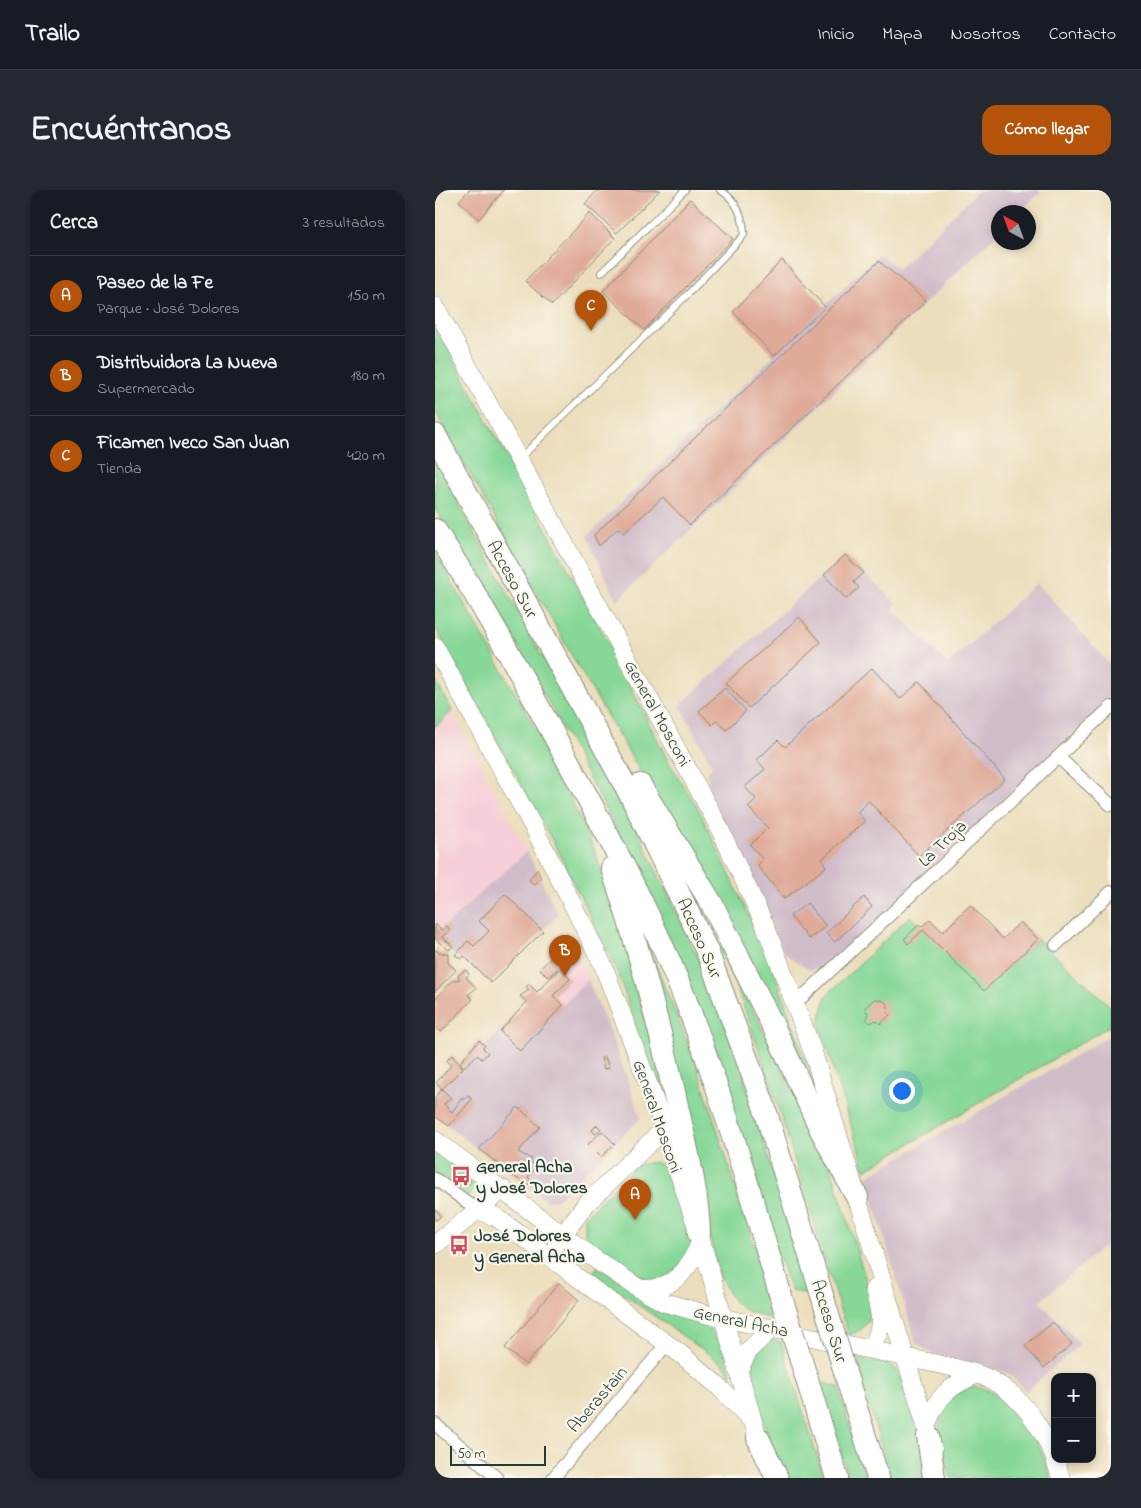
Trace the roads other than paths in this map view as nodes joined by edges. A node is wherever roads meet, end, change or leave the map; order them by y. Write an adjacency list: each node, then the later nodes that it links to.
1 (685, 190): 3 (lane)
2 (720, 190): 6 (lane)
3 (601, 273)
4 (435, 306): 6 (street, General Mosconi)
5 (435, 435): 9 (highway, Acceso Sur)
6 (519, 459): 16 (street, General Mosconi)
7 (435, 530): 12 (highway)
8 (435, 647): 17 (street, General Mosconi)
9 (559, 663): 20 (highway); 49 (highway, Acceso Sur, bridge)
10 (1111, 707): 11 (street, La Troja)
11 (1058, 757): 13 (street); 16 (street, La Troja)
12 (582, 787): 26 (highway); 48 (highway, bridge)
13 (1111, 805)
14 (1111, 892): 15 (street)
15 (1056, 944)
16 (796, 1004): 18 (street, General Mosconi)
17 (664, 1129): 25 (street); 26 (street, General Mosconi)
18 (839, 1139): 20 (street, General Mosconi); 23 (street, General Mosconi)
19 (435, 1140): 22 (street, General Acha)
20 (839, 1162): 23 (highway); 33 (street, General Mosconi)
21 (435, 1179): 24 (street)
22 (503, 1189): 24 (street); 25 (street, General Acha)
23 (857, 1197): 30 (street, General Mosconi)
24 (478, 1210): 27 (street); 28 (street)
25 (563, 1235): 28 (street); 29 (street, General Acha)
26 (700, 1237): 29 (street); 31 (street, General Mosconi)
27 (435, 1245)
28 (548, 1255): 34 (street)
29 (640, 1289): 31 (street, General Acha)
30 (889, 1300): 33 (street); 36 (street, General Mosconi)
31 (722, 1318): 32 (street, General Acha); 37 (street, General Mosconi)
32 (772, 1328): 35 (street, General Acha); 37 (street)
33 (879, 1333): 35 (street)
34 (667, 1344): 40 (street); 45 (street, Aberastain)
35 (868, 1349): 36 (street, General Acha)
36 (904, 1357): 38 (street, General Acha); 41 (street, General Mosconi)
37 (738, 1371): 40 (street, General Mosconi)
38 (978, 1374): 41 (street); 42 (street, General Acha)
39 (435, 1424): 44 (street)
40 (755, 1429): 46 (street, General Mosconi); 47 (highway)
41 (927, 1431): 50 (highway); 51 (street, General Mosconi)
42 (1051, 1450)
43 (1056, 1463): 52 (street, General Acha)
44 (497, 1478)
45 (553, 1478)
46 (769, 1478)
47 (777, 1478)
48 (837, 1478)
49 (878, 1478)
50 (933, 1478)
51 (943, 1478)
52 (1061, 1478)

